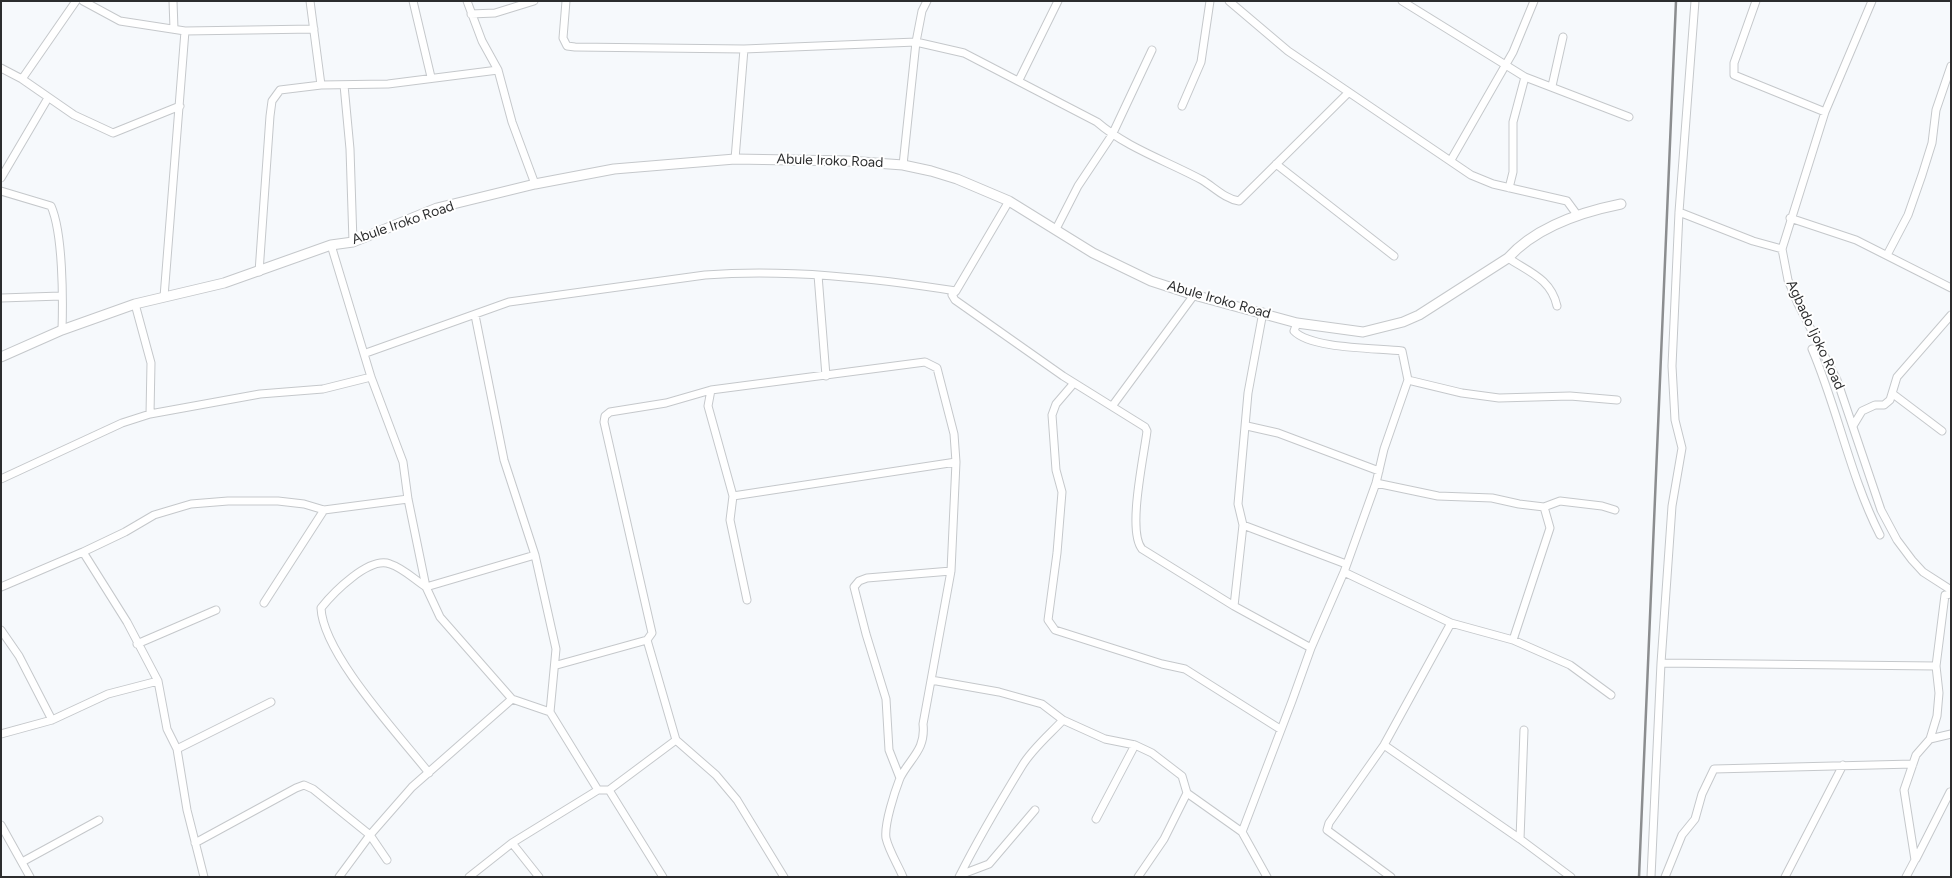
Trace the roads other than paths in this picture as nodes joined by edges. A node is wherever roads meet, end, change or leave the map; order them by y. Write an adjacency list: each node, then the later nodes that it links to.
1 (76, 1): 32 (street)
2 (84, 1): 19 (street)
3 (173, 1): 19 (street)
4 (310, 1): 20 (street)
5 (413, 1): 30 (street)
6 (467, 1): 18 (street)
7 (534, 1): 18 (street)
8 (566, 1): 24 (street)
9 (928, 1): 23 (street)
10 (1058, 1): 33 (street)
11 (1210, 1): 40 (street)
12 (1229, 1): 37 (street)
13 (1402, 1): 26 (street)
14 (1534, 1): 26 (street)
15 (1695, 1): 54 (street)
16 (1756, 1): 41 (street)
17 (1872, 1): 41 (street, Agbado Ijoko Road)
18 (471, 14): 29 (street)
19 (174, 29): 21 (street)
20 (314, 29): 21 (street); 34 (street)
21 (185, 31): 39 (street)
22 (1563, 37): 36 (street)
23 (916, 42): 24 (street); 33 (street); 47 (street)
24 (744, 49): 44 (street)
25 (1152, 50): 43 (street)
26 (1504, 66): 31 (street); 45 (street)
27 (1951, 66): 61 (street)
28 (1, 68): 32 (street)
29 (498, 70): 30 (street); 49 (street)
30 (432, 77): 35 (street)
31 (1525, 77): 36 (street); 50 (street)
32 (22, 79): 38 (street)
33 (1019, 80): 43 (street)
34 (321, 85): 35 (street); 64 (street)
35 (344, 85): 58 (street)
36 (1552, 86): 42 (street)
37 (1348, 93): 45 (street); 46 (street)
38 (48, 98): 39 (street); 48 (street)
39 (180, 106): 70 (street)
40 (1182, 106)
41 (1825, 112): 56 (street, Agbado Ijoko Road)
42 (1629, 117)
43 (1112, 135): 46 (street); 57 (street)
44 (735, 158): 47 (street, Abule Iroko Road); 49 (street, Abule Iroko Road)
45 (1452, 160): 50 (street)
46 (1276, 164): 62 (street)
47 (903, 165): 52 (street, Abule Iroko Road)
48 (1, 178)
49 (534, 184): 58 (street, Abule Iroko Road)
50 (1509, 188): 55 (street)
51 (1, 192): 69 (street)
52 (1009, 201): 57 (street, Abule Iroko Road); 67 (street)
53 (1621, 204): 55 (street, Abule Iroko Road)
54 (1679, 212): 60 (street); 123 (street)
55 (1578, 216): 63 (street, Abule Iroko Road)
56 (1790, 218): 60 (street, Agbado Ijoko Road); 61 (street)
57 (1056, 229): 68 (street, Abule Iroko Road)
58 (353, 242): 59 (street, Abule Iroko Road)
59 (331, 245): 64 (street, Abule Iroko Road); 80 (street)
60 (1782, 249): 92 (street, Agbado Ijoko Road)
61 (1887, 255): 66 (street)
62 (1394, 256)
63 (1508, 258): 73 (street); 77 (street, Abule Iroko Road)
64 (259, 272): 70 (street, Abule Iroko Road)
65 (818, 275): 67 (street); 75 (street); 82 (street)
66 (1951, 288)
67 (956, 291): 85 (street)
68 (1194, 295): 74 (street, Abule Iroko Road); 89 (street)
69 (61, 296): 71 (street); 78 (street)
70 (164, 297): 72 (street, Abule Iroko Road)
71 (1, 298)
72 (135, 304): 78 (street, Abule Iroko Road); 90 (street)
73 (1557, 306)
74 (1263, 312): 77 (street, Abule Iroko Road); 91 (street)
75 (475, 315): 80 (street); 106 (street)
76 (1951, 316): 87 (street)
77 (1296, 323): 84 (street)
78 (62, 330): 81 (street, Abule Iroko Road)
79 (1812, 349): 104 (street)
80 (366, 353): 83 (street)
81 (1, 357)
82 (826, 376): 86 (street); 94 (street)
83 (372, 377): 90 (street); 99 (street)
84 (1408, 380): 88 (street); 95 (street)
85 (1074, 383): 89 (street); 134 (street)
86 (711, 390): 98 (street); 119 (street)
87 (1893, 394): 92 (street); 93 (street)
88 (1618, 400)
89 (1112, 405): 115 (street)
90 (150, 414): 96 (street)
91 (1247, 426): 95 (street); 103 (street)
92 (1853, 426): 112 (street, Agbado Ijoko Road)
93 (1942, 431)
94 (956, 462): 98 (street); 108 (street)
95 (1379, 471): 97 (street)
96 (1, 479)
97 (1376, 482): 100 (street); 107 (street)
98 (733, 496): 113 (street)
99 (408, 499): 101 (street); 111 (street)
100 (1544, 507): 102 (street); 120 (street)
101 (324, 510): 105 (street); 114 (street)
102 (1615, 510)
103 (1243, 525): 107 (street); 115 (street)
104 (1880, 535)
105 (83, 552): 110 (street); 121 (street)
106 (535, 556): 111 (street); 124 (street)
107 (1346, 564): 109 (street)
108 (951, 571): 126 (street); 146 (street)
109 (1344, 572): 117 (street); 122 (street)
110 (1, 587)
111 (426, 587): 129 (street); 145 (street)
112 (1951, 592): 125 (street)
113 (747, 600)
114 (264, 604)
115 (1234, 606): 122 (street)
116 (216, 610): 121 (street)
117 (1451, 623): 120 (street); 140 (street)
118 (1, 630): 132 (street)
119 (647, 640): 124 (street); 139 (street)
120 (1513, 640): 128 (street)
121 (137, 644): 127 (street)
122 (1310, 648): 134 (street)
123 (1660, 663): 125 (street); 176 (street)
124 (557, 665): 131 (street)
125 (1936, 666): 138 (street)
126 (931, 680): 133 (street); 146 (street)
127 (158, 681): 132 (street); 142 (street)
128 (1611, 695)
129 (512, 699): 131 (street); 145 (street)
130 (271, 702): 142 (street)
131 (550, 712): 147 (street)
132 (52, 720): 136 (street)
133 (1063, 720): 141 (street); 163 (street)
134 (1280, 729): 155 (street)
135 (1524, 730): 157 (street)
136 (1, 734)
137 (1951, 734): 138 (street)
138 (1930, 739): 143 (street)
139 (676, 740): 148 (street); 170 (street)
140 (1384, 745): 157 (street); 174 (street)
141 (1135, 746): 150 (street); 152 (street)
142 (177, 749): 158 (street)
143 (1913, 764): 144 (street); 161 (street)
144 (1843, 765): 177 (street); 178 (street)
145 (429, 773): 156 (street)
146 (900, 778): 171 (street)
147 (598, 790): 148 (street); 159 (street)
148 (609, 790): 169 (street)
149 (1950, 792): 161 (street)
150 (1186, 793): 155 (street); 172 (street)
151 (1035, 810): 163 (street)
152 (1096, 819)
153 (99, 820): 162 (street)
154 (1, 825): 162 (street)
155 (1242, 832): 173 (street)
156 (370, 834): 158 (street); 160 (street); 166 (street)
157 (1520, 839): 175 (street)
158 (195, 843): 165 (street)
159 (512, 843): 167 (street); 168 (street)
160 (387, 860)
161 (1916, 860): 179 (street)
162 (22, 862): 164 (street)
163 (959, 876)
164 (30, 877)
165 (204, 877)
166 (340, 877)
167 (469, 877)
168 (539, 877)
169 (663, 877)
170 (784, 877)
171 (903, 877)
172 (1138, 877)
173 (1267, 877)
174 (1391, 877)
175 (1571, 877)
176 (1651, 877)
177 (1665, 877)
178 (1785, 877)
179 (1906, 877)

